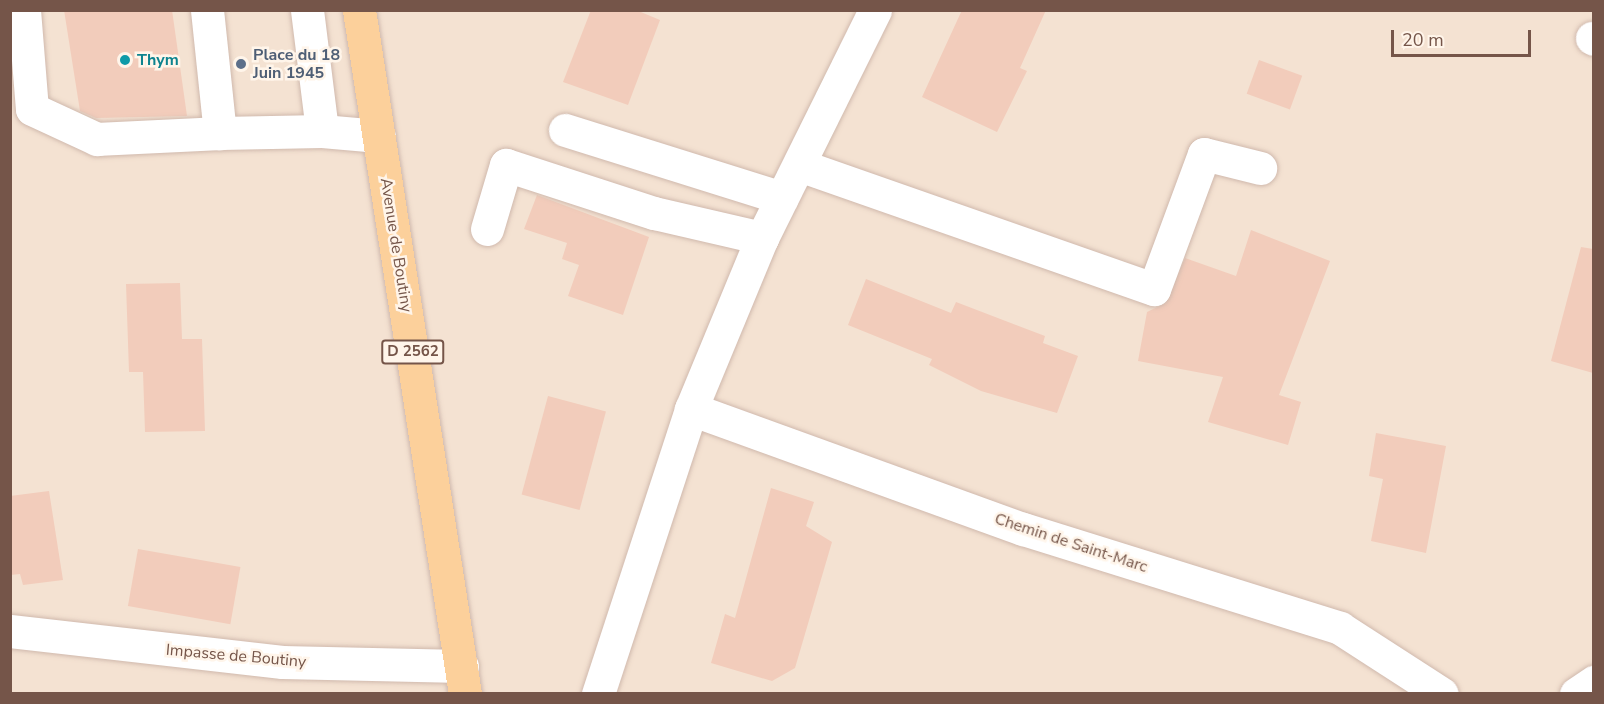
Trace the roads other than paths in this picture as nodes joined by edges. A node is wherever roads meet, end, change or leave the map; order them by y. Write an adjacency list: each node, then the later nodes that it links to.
1 (24, 10): 8 (street)
2 (207, 10): 8 (street)
3 (307, 10): 7 (street)
4 (359, 10): 9 (main road, Avenue de Boutiny / D 2562)
5 (875, 10): 10 (street)
6 (565, 130): 12 (street)
7 (322, 131): 8 (street); 9 (street)
8 (220, 133)
9 (379, 136): 17 (main road, Avenue de Boutiny / D 2562)
10 (799, 165): 11 (street); 12 (street)
11 (1260, 168)
12 (782, 198): 14 (street)
13 (488, 229): 14 (street)
14 (762, 238): 15 (street)
15 (691, 408): 19 (street); 20 (street, Chemin de Saint-Marc)
16 (10, 631): 17 (street, Impasse de Boutiny)
17 (463, 680)
18 (1593, 682): 21 (street)
19 (598, 693)
20 (1442, 693)
21 (1576, 693)

